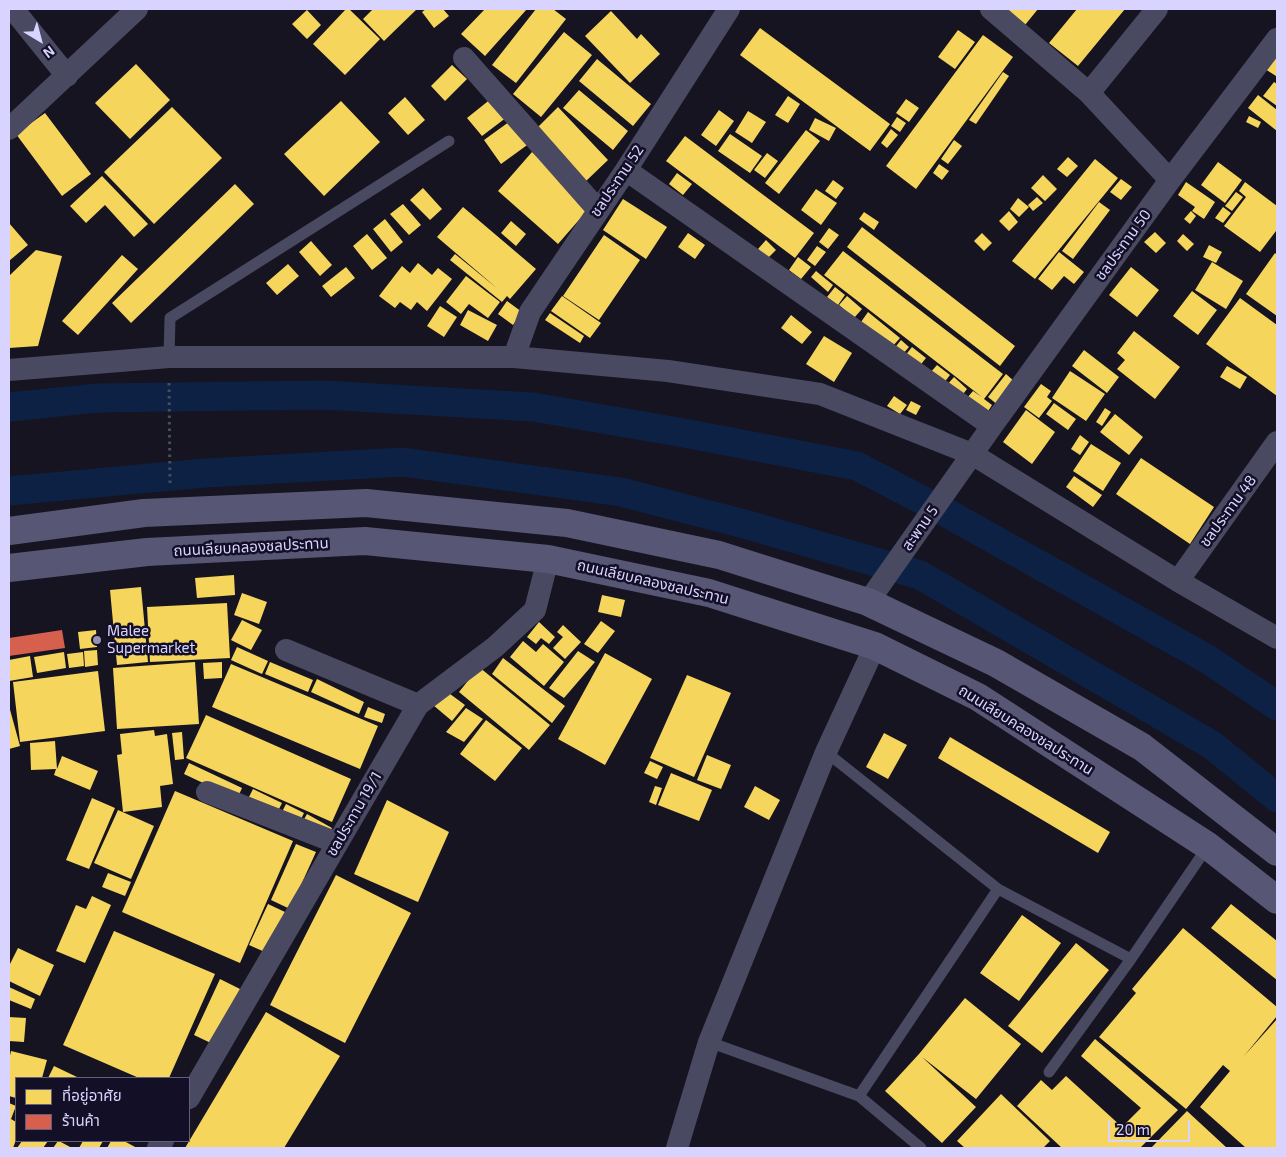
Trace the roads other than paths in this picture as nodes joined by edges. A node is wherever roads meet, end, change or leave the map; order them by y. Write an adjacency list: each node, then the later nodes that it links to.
1 (13, 9): 8 (street)
2 (137, 9): 8 (street)
3 (729, 9): 12 (street, ชลประทาน 52)
4 (991, 9): 9 (street)
5 (1157, 9): 9 (street)
6 (1277, 39): 13 (street, ชลประทาน 50)
7 (464, 58): 14 (street)
8 (67, 76): 10 (street)
9 (1089, 93): 13 (street)
10 (9, 129)
11 (449, 141): 15 (lane)
12 (626, 170): 14 (street, ชลประทาน 52); 18 (street)
13 (1170, 180): 18 (street, ชลประทาน 50)
14 (598, 210): 16 (street, ชลประทาน 52)
15 (169, 357): 16 (street); 17 (street)
16 (514, 357): 20 (street)
17 (9, 370)
18 (992, 426): 20 (street, ชลประทาน 50)
19 (1277, 442): 24 (street, ชลประทาน 48)
20 (972, 454): 24 (street); 25 (street, สะพาน 5)
21 (9, 531): 25 (street)
22 (548, 559): 23 (street, ถนนเลียบคลองชลประทาน); 27 (street, ถนนเลียบคลองชลประทาน); 29 (street, ชลประทาน 19/1)
23 (9, 568)
24 (1178, 581): 26 (street)
25 (868, 602): 34 (street)
26 (1277, 638)
27 (875, 646): 30 (street); 33 (street, ถนนเลียบคลองชลประทาน)
28 (286, 650): 29 (street)
29 (418, 705): 32 (street, ชลประทาน 19/1)
30 (826, 752): 35 (lane); 38 (street)
31 (207, 792): 32 (street)
32 (337, 843): 40 (street, ชลประทาน 19/1)
33 (1208, 846): 36 (street, ถนนเลียบคลองชลประทาน); 37 (lane)
34 (1277, 852)
35 (998, 889): 37 (lane); 41 (lane)
36 (1277, 900)
37 (1131, 959): 39 (lane)
38 (709, 1042): 41 (lane); 42 (street)
39 (1049, 1072)
40 (190, 1096)
41 (859, 1096): 43 (lane)
42 (677, 1148)
43 (921, 1148)

